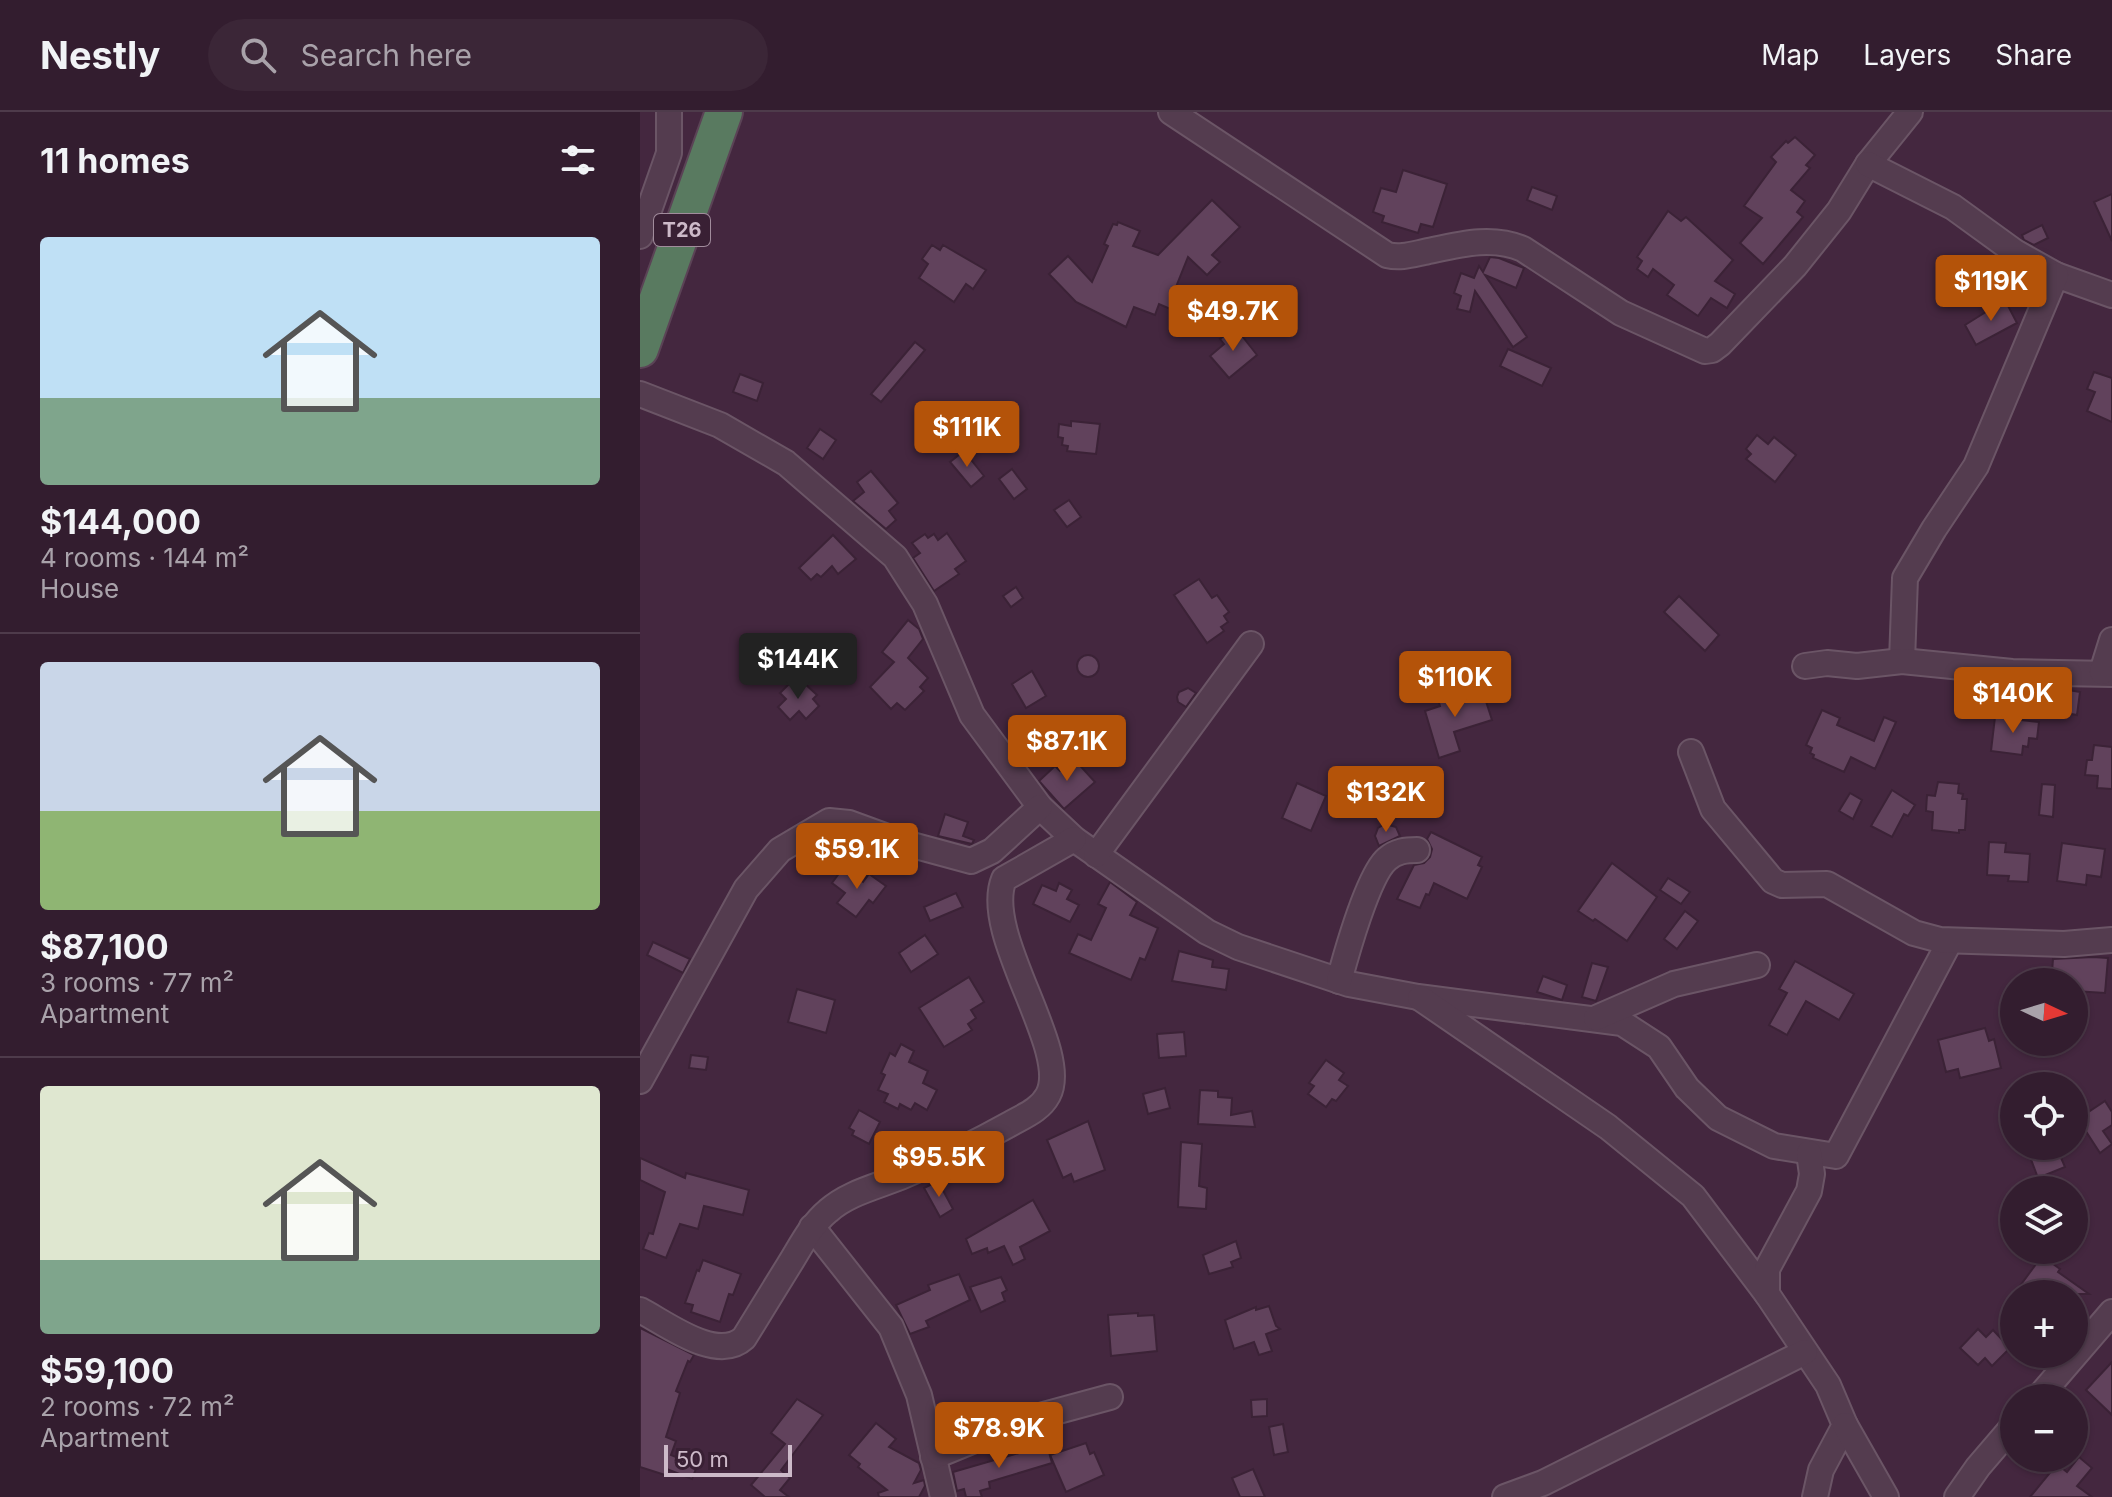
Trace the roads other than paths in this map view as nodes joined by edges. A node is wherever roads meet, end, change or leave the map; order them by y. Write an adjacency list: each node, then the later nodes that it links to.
1 (669, 112): 6 (street)
2 (724, 112): 9 (highway, T26)
3 (1171, 112): 5 (street)
4 (1910, 112): 5 (street)
5 (1868, 164): 7 (street)
6 (640, 236)
7 (2056, 275): 8 (street); 13 (street)
8 (2112, 295)
9 (640, 349)
10 (640, 394): 17 (street)
11 (2112, 640): 15 (street)
12 (1251, 644): 20 (street)
13 (1902, 661): 14 (street); 15 (street)
14 (1805, 666)
15 (2107, 673)
16 (1691, 752): 22 (street)
17 (1040, 807): 18 (street); 27 (street)
18 (1074, 839): 20 (street); 29 (street)
19 (1417, 850): 24 (street)
20 (1096, 855): 24 (street)
21 (2112, 940): 22 (street)
22 (1950, 941): 28 (street)
23 (1757, 965): 26 (street)
24 (1339, 981): 25 (street)
25 (1418, 997): 26 (street); 30 (street)
26 (1596, 1018): 28 (street)
27 (640, 1081)
28 (1809, 1153): 30 (street)
29 (812, 1227): 31 (street); 38 (street)
30 (1767, 1294): 33 (street)
31 (640, 1310)
32 (2112, 1312): 34 (street)
33 (1805, 1352): 36 (street); 40 (street)
34 (2050, 1384)
35 (1110, 1397): 38 (street)
36 (1845, 1425): 41 (street); 42 (street)
37 (2000, 1441): 43 (street)
38 (933, 1457): 39 (street)
39 (943, 1497)
40 (1505, 1497)
41 (1815, 1497)
42 (1886, 1497)
43 (1957, 1497)

